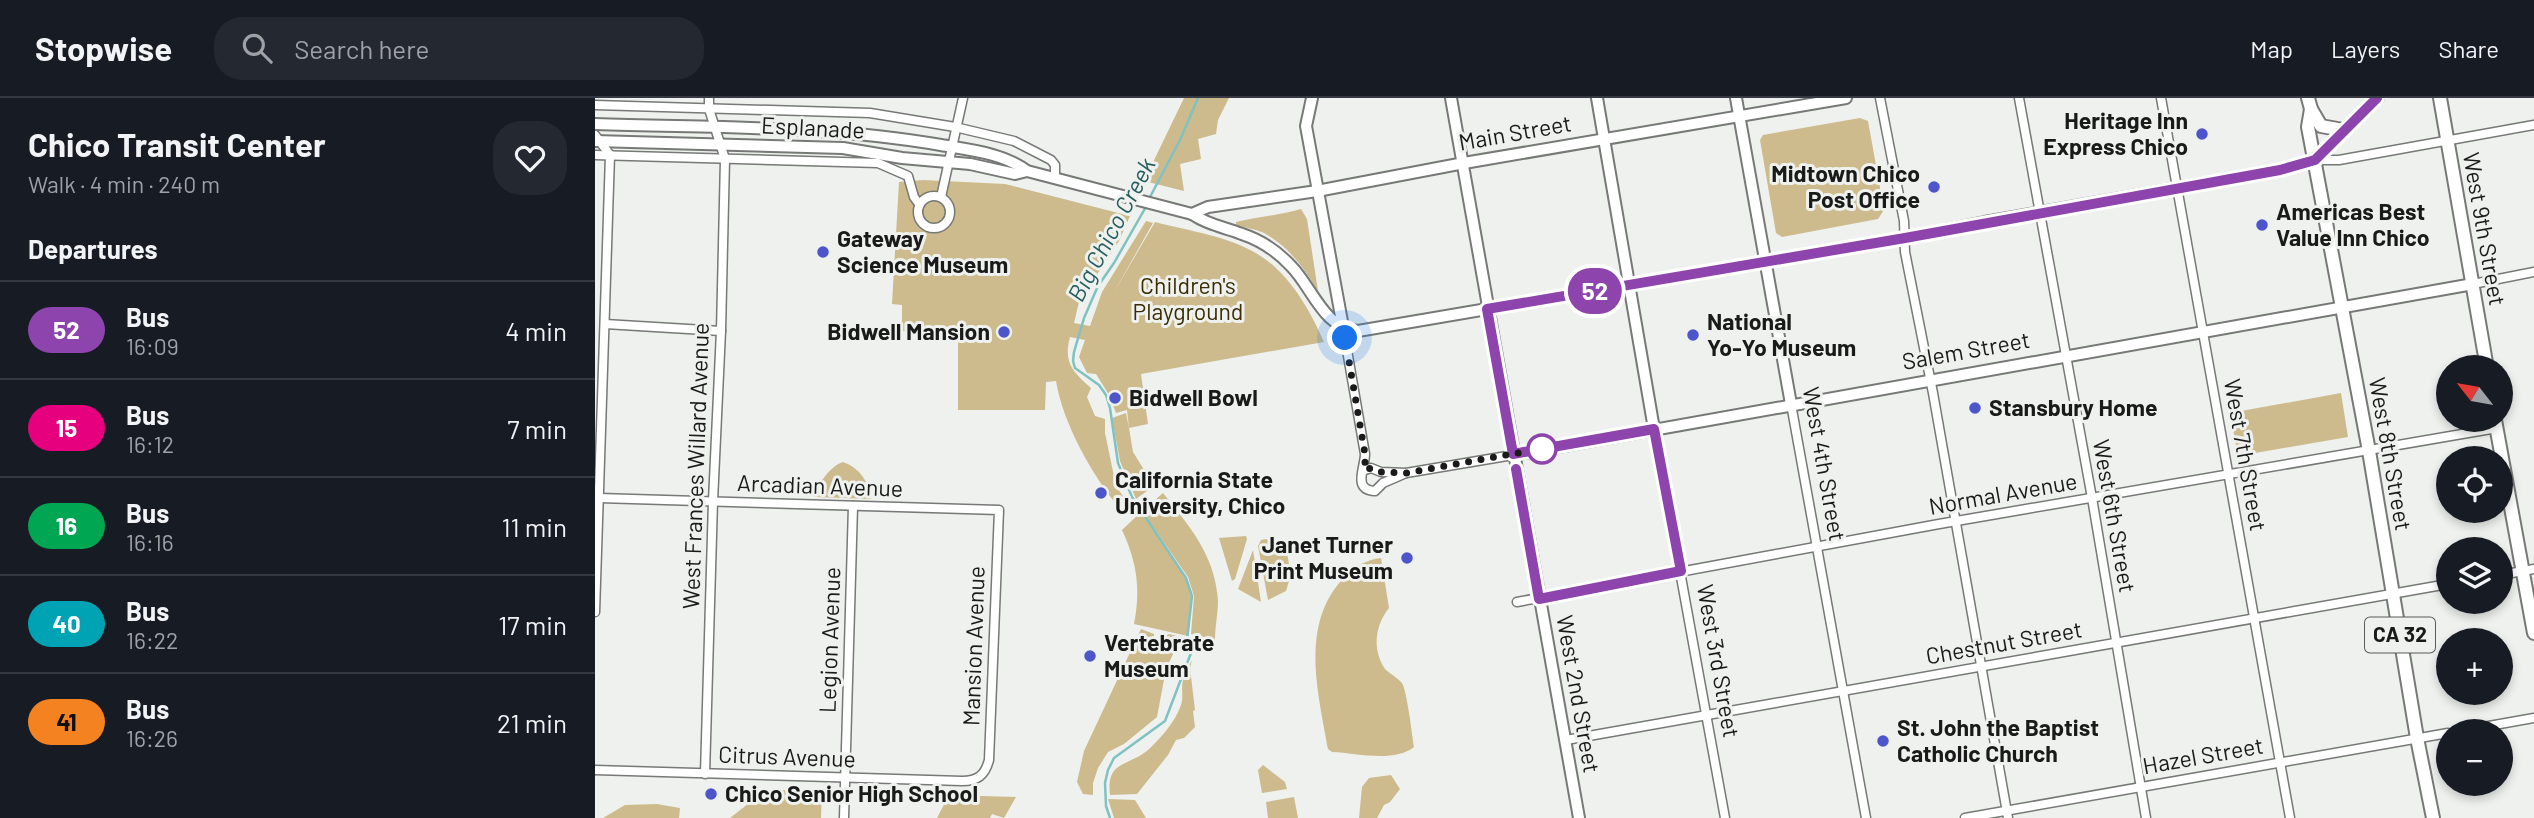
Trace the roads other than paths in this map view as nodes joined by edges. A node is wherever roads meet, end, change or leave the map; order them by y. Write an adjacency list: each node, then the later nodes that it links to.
1 (709, 98): 15 (street)
2 (963, 98): 19 (street)
3 (1312, 98): 36 (main road)
4 (1451, 98): 32 (main road, West 2nd Street)
5 (1597, 98): 23 (main road, West 3rd Street)
6 (1736, 98): 16 (main road, West 4th Street)
7 (1846, 98): 16 (main road, Main Street)
8 (1880, 98): 41 (street)
9 (2019, 98): 39 (street, West 6th Street)
10 (2161, 98): 35 (street, West 7th Street)
11 (2378, 98): 21 (main road)
12 (2440, 98): 24 (main road, West 9th Street)
13 (2309, 104): 21 (main road); 30 (main road, West 8th Street / CA 32)
14 (595, 105): 15 (street)
15 (709, 109): 19 (street); 20 (street)
16 (1740, 117): 23 (main road, Main Street); 42 (main road, West 4th Street)
17 (595, 124): 20 (main road, Esplanade)
18 (2534, 125): 24 (street)
19 (955, 127): 26 (street); 34 (street)
20 (715, 128): 25 (street); 26 (main road, Esplanade)
21 (2343, 130): 30 (main road)
22 (597, 139): 25 (main road, Esplanade); 28 (street)
23 (1606, 139): 32 (main road, Main Street); 45 (main road, West 3rd Street)
24 (2448, 139): 30 (street); 44 (main road, West 9th Street)
25 (720, 145): 29 (street); 31 (main road, Esplanade)
26 (951, 146): 31 (street); 33 (main road, Esplanade)
27 (595, 155): 28 (street)
28 (610, 155): 29 (street); 48 (street)
29 (725, 159): 38 (street); 51 (street, West Frances Willard Avenue)
30 (2315, 160): 35 (main road); 46 (main road, West 8th Street / CA 32)
31 (948, 162): 33 (main road, Esplanade); 37 (street)
32 (1464, 163): 36 (main road, Main Street); 47 (main road, West 2nd Street)
33 (1027, 171): 34 (main road, Esplanade)
34 (1055, 178): 40 (main road, Esplanade)
35 (2177, 187): 39 (main road); 50 (street, West 7th Street)
36 (1317, 191): 40 (main road, Main Street); 49 (main road)
37 (941, 197): 38 (street); 38 (street)
38 (919, 204)
39 (2041, 212): 41 (main road); 52 (street, West 6th Street)
40 (1192, 214): 49 (main road, Esplanade)
41 (1905, 238): 42 (main road); 54 (street)
42 (1766, 261): 45 (main road); 55 (main road, West 4th Street)
43 (2534, 272): 44 (street, Salem Street)
44 (2473, 284): 46 (main road, Salem Street); 53 (main road, West 9th Street)
45 (1629, 285): 47 (main road); 56 (main road, West 3rd Street)
46 (2343, 306): 50 (main road, Salem Street); 59 (main road, West 8th Street / CA 32)
47 (1487, 309): 49 (main road); 60 (main road, West 2nd Street)
48 (605, 324): 51 (street); 66 (street)
49 (1343, 327): 61 (street)
50 (2203, 330): 52 (main road, Salem Street); 64 (street, West 7th Street)
51 (721, 331): 68 (street, West Frances Willard Avenue)
52 (2065, 355): 54 (main road, Salem Street); 67 (street, West 6th Street)
53 (2485, 355)
54 (1931, 379): 55 (main road, Salem Street); 71 (street)
55 (1791, 404): 56 (main road, Salem Street); 72 (street, West 4th Street)
56 (1654, 429): 60 (main road, Salem Street); 73 (street, West 3rd Street)
57 (2458, 432): 59 (street, Normal Avenue)
58 (2498, 432): 74 (main road)
59 (2368, 451): 64 (street, Normal Avenue); 76 (main road, West 8th Street / CA 32)
60 (1513, 454): 63 (street, Salem Street); 77 (main road, West 2nd Street)
61 (1365, 470): 62 (street); 65 (street)
62 (1381, 472): 63 (street, Salem Street); 65 (street)
63 (1406, 473): 65 (street, Salem Street)
64 (2229, 475): 67 (street, Normal Avenue); 80 (street, West 7th Street)
65 (1384, 483)
66 (599, 498): 68 (street, Arcadian Avenue); 79 (street)
67 (2092, 498): 71 (street, Normal Avenue); 82 (street, West 6th Street)
68 (713, 501): 69 (street, Arcadian Avenue); 93 (street, West Frances Willard Avenue)
69 (853, 506): 70 (street, Arcadian Avenue); 94 (street, Legion Avenue)
70 (999, 510): 95 (street, Mansion Avenue)
71 (1956, 522): 72 (street, Normal Avenue); 83 (street)
72 (1817, 546): 73 (street, Normal Avenue); 84 (street, West 4th Street)
73 (1681, 571): 77 (street, Normal Avenue); 85 (street, West 3rd Street)
74 (2528, 571): 81 (main road)
75 (2436, 586): 76 (street, Chestnut Street)
76 (2393, 593): 80 (street, Chestnut Street); 89 (main road, West 8th Street / CA 32)
77 (1539, 599): 78 (street, Normal Avenue); 90 (main road, West 2nd Street)
78 (1517, 602)
79 (595, 612)
80 (2254, 617): 82 (street, Chestnut Street); 91 (street, West 7th Street)
81 (2534, 633)
82 (2117, 642): 83 (street, Chestnut Street); 96 (street, West 6th Street)
83 (1982, 666): 84 (street, Chestnut Street); 97 (street)
84 (1843, 691): 85 (street, Chestnut Street); 101 (street, West 4th Street)
85 (1706, 716): 90 (street, Chestnut Street); 100 (street, West 3rd Street)
86 (2534, 718): 87 (street)
87 (2513, 722)
88 (2436, 735): 89 (street, Hazel Street)
89 (2417, 738): 91 (street, Hazel Street); 105 (main road, West 8th Street / CA 32)
90 (1566, 740): 99 (main road, West 2nd Street)
91 (2280, 762): 96 (street, Hazel Street); 104 (street, West 7th Street)
92 (595, 770): 93 (street, Citrus Avenue)
93 (705, 774): 94 (street, Citrus Avenue)
94 (845, 778): 95 (street, Citrus Avenue); 98 (street, Legion Avenue)
95 (977, 779)
96 (2141, 787): 97 (street, Hazel Street); 103 (street, West 6th Street)
97 (2008, 814): 102 (street, Hazel Street)
98 (844, 818)
99 (1579, 818)
100 (1725, 818)
101 (1866, 818)
102 (1965, 818)
103 (2146, 818)
104 (2290, 818)
105 (2433, 818)

